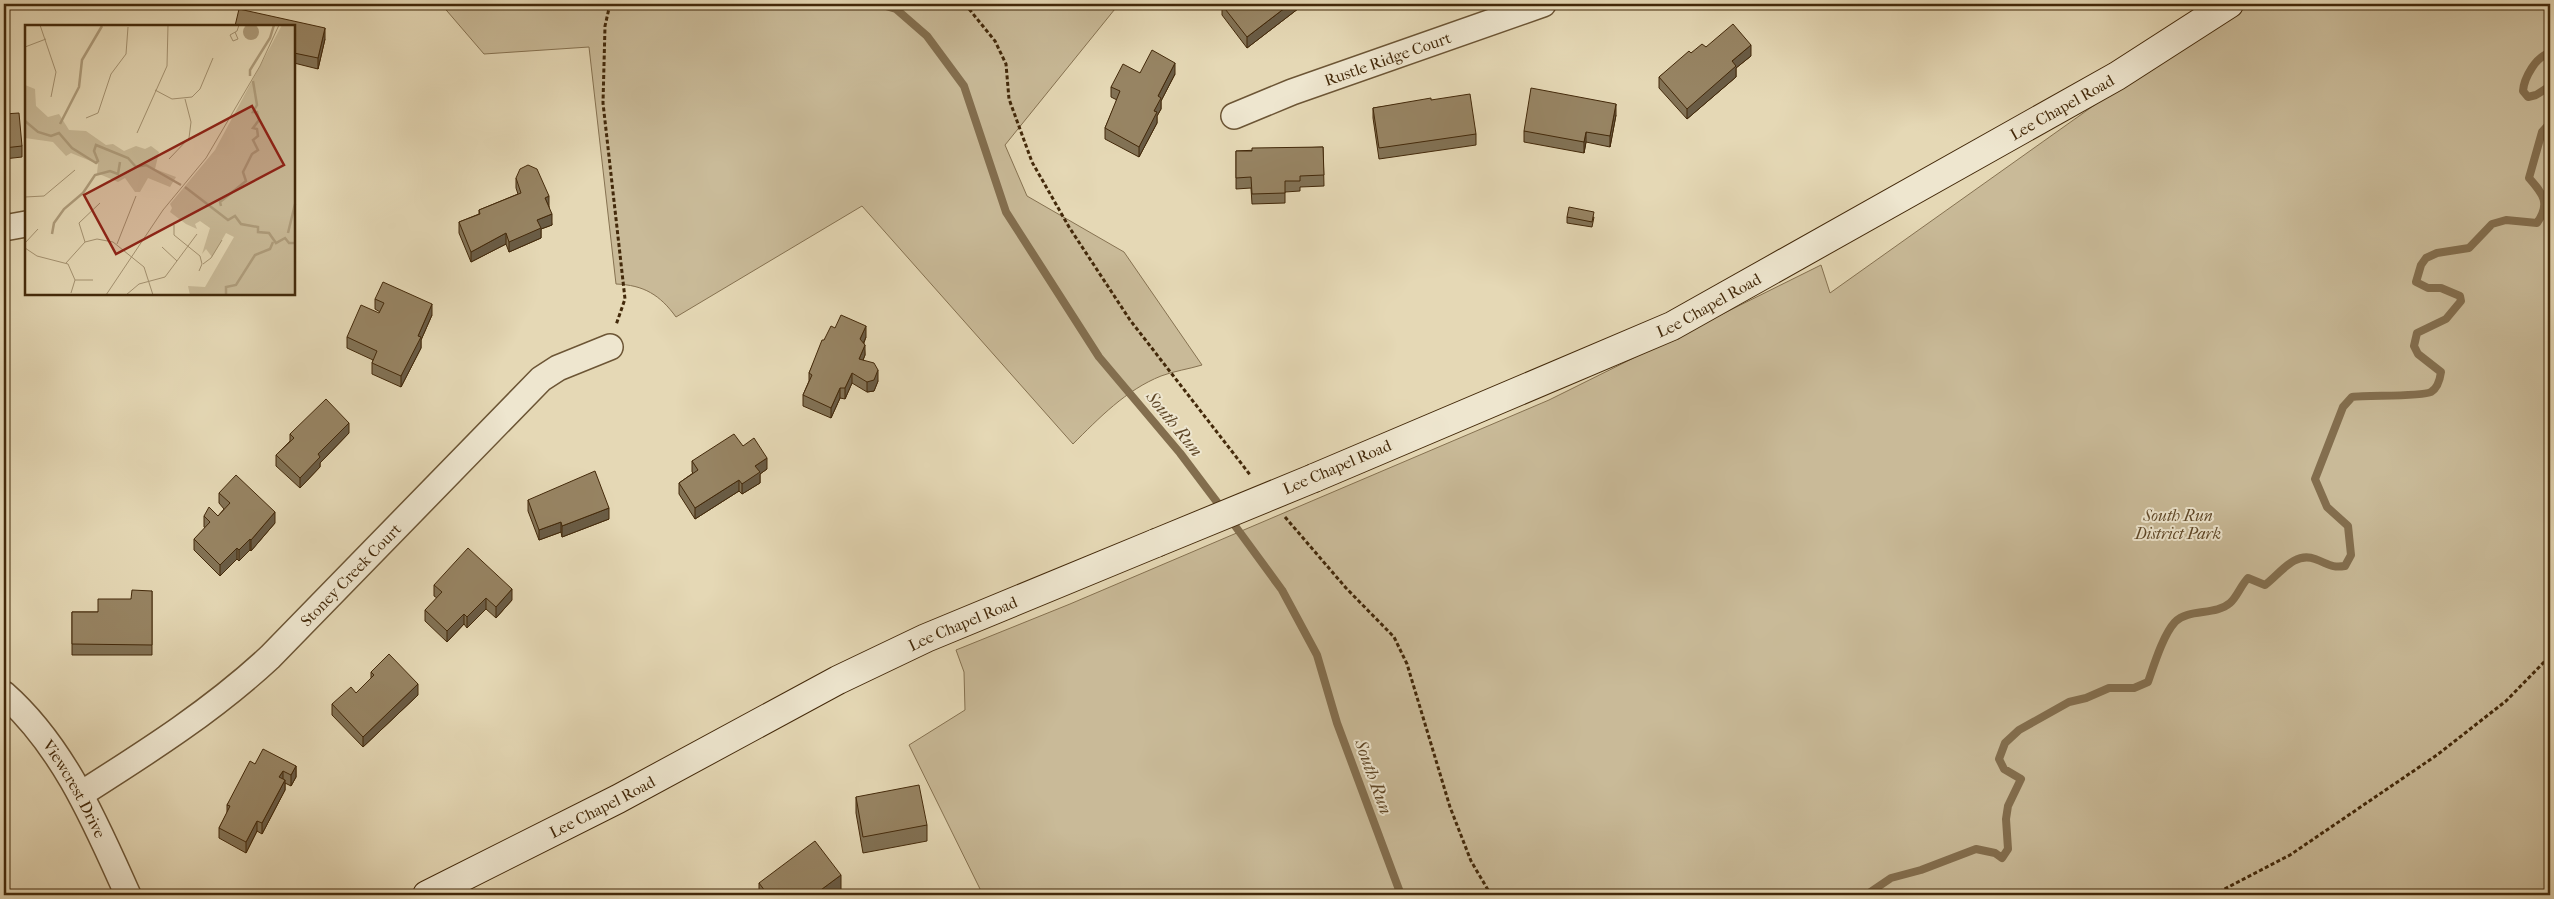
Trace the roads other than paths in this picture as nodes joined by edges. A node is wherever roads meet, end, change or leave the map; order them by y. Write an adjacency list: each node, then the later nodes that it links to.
1 (1543, 4): 3 (street, Rustle Ridge Court)
2 (2229, 4): 10 (main road, Lee Chapel Road, bridge)
3 (1234, 116)
4 (25, 224): 5 (street)
5 (4, 228)
6 (610, 347): 8 (street, Stoney Creek Court)
7 (4, 694): 8 (street, Viewcrest Drive)
8 (81, 794): 9 (street, Viewcrest Drive)
9 (128, 895)
10 (427, 895)

